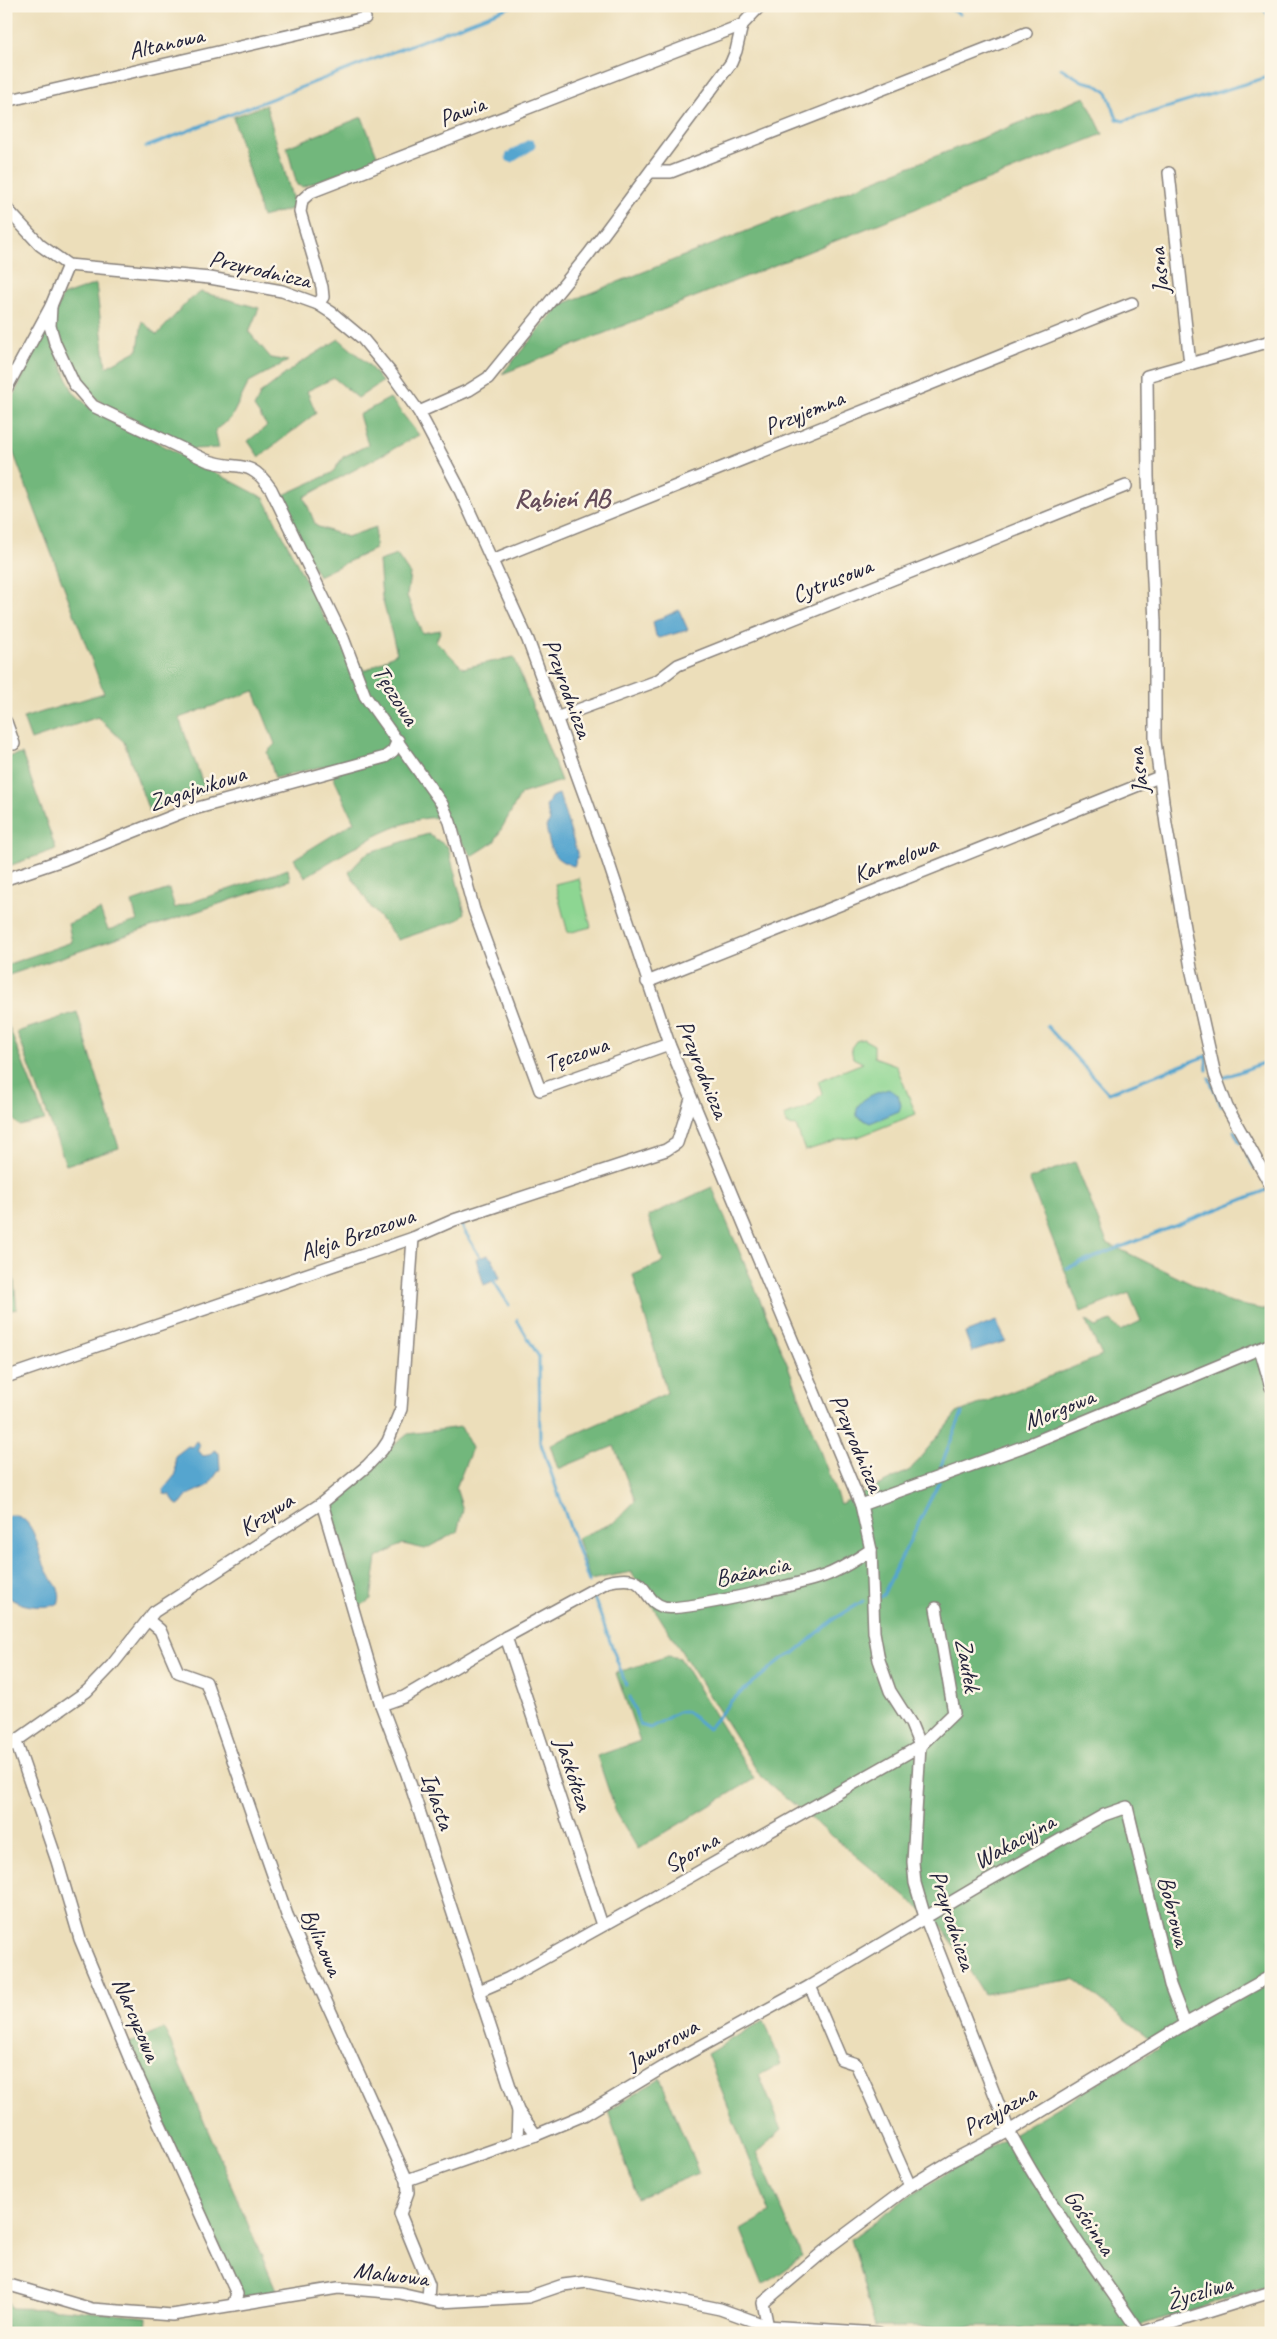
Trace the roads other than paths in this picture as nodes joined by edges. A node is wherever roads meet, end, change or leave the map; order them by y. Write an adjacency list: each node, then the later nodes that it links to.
1 (760, 6): 3 (street, Pawia)
2 (365, 18): 5 (street, Altanowa)
3 (742, 24): 6 (street, Pawia); 11 (street, Pawia)
4 (1026, 33): 6 (street)
5 (6, 101)
6 (651, 172): 16 (street, Pawia)
7 (1169, 172): 14 (street, Jasna)
8 (6, 208): 9 (street)
9 (68, 265): 11 (street, Przyrodnicza); 12 (street)
10 (1132, 303): 18 (street, Przyjemna)
11 (318, 304): 16 (street, Przyrodnicza)
12 (51, 306): 15 (street); 21 (street, Tęczowa)
13 (1271, 341): 14 (street, Jasna)
14 (1190, 364): 23 (street, Jasna)
15 (6, 389)
16 (419, 412): 18 (street, Przyrodnicza)
17 (1126, 486): 19 (street, Cytrusowa)
18 (492, 560): 19 (street, Przyrodnicza)
19 (556, 718): 25 (street, Przyrodnicza)
20 (6, 722): 22 (street)
21 (398, 740): 24 (street, Zagajnikowa); 26 (street, Tęczowa)
22 (14, 744)
23 (1159, 777): 25 (street, Karmelowa); 28 (street, Jasna)
24 (6, 879)
25 (647, 982): 26 (street, Przyrodnicza)
26 (669, 1044): 27 (street, Przyrodnicza)
27 (691, 1099): 29 (street, Aleja Brzozowa); 34 (street, Przyrodnicza)
28 (1271, 1186)
29 (413, 1238): 31 (street, Aleja Brzozowa); 33 (street, Krzywa)
30 (1265, 1346): 32 (street); 34 (street, Morgowa)
31 (6, 1377)
32 (1271, 1387)
33 (322, 1503): 37 (street, Krzywa); 39 (street, Iglasta)
34 (861, 1506): 35 (street, Przyrodnicza)
35 (871, 1550): 38 (street, Bażancia); 41 (street, Przyrodnicza)
36 (936, 1608): 41 (street, Zaułek)
37 (148, 1620): 40 (street, Krzywa); 53 (street, Bylinowa)
38 (506, 1637): 39 (street); 44 (street, Jaskółcza)
39 (380, 1705): 47 (street, Iglasta)
40 (11, 1745): 58 (street, Narcyzowa)
41 (920, 1746): 43 (street, Przyrodnicza); 44 (street, Sporna)
42 (1127, 1807): 43 (street, Wakacyjna); 48 (street, Bobrowa)
43 (925, 1917): 46 (street, Jaworowa); 50 (street, Przyrodnicza)
44 (602, 1925): 47 (street, Sporna)
45 (1271, 1976): 48 (street, Przyjazna)
46 (810, 1986): 51 (street, Jaworowa); 54 (street)
47 (480, 1991): 49 (street, Iglasta)
48 (1185, 2024): 50 (street, Przyjazna)
49 (518, 2110): 51 (street, Iglasta); 52 (street, Iglasta)
50 (1009, 2131): 54 (street, Przyjazna); 61 (street, Gościnna)
51 (536, 2135): 52 (street, Jaworowa)
52 (517, 2142): 53 (street, Jaworowa)
53 (407, 2180): 57 (street)
54 (910, 2186): 59 (street, Przyjazna)
55 (6, 2284): 58 (street, Malwowa)
56 (1271, 2292): 61 (street, Życzliwa)
57 (428, 2298): 58 (street, Malwowa); 59 (street, Malwowa)
58 (233, 2305)
59 (768, 2329): 60 (street)
60 (879, 2333)
61 (1140, 2333)

